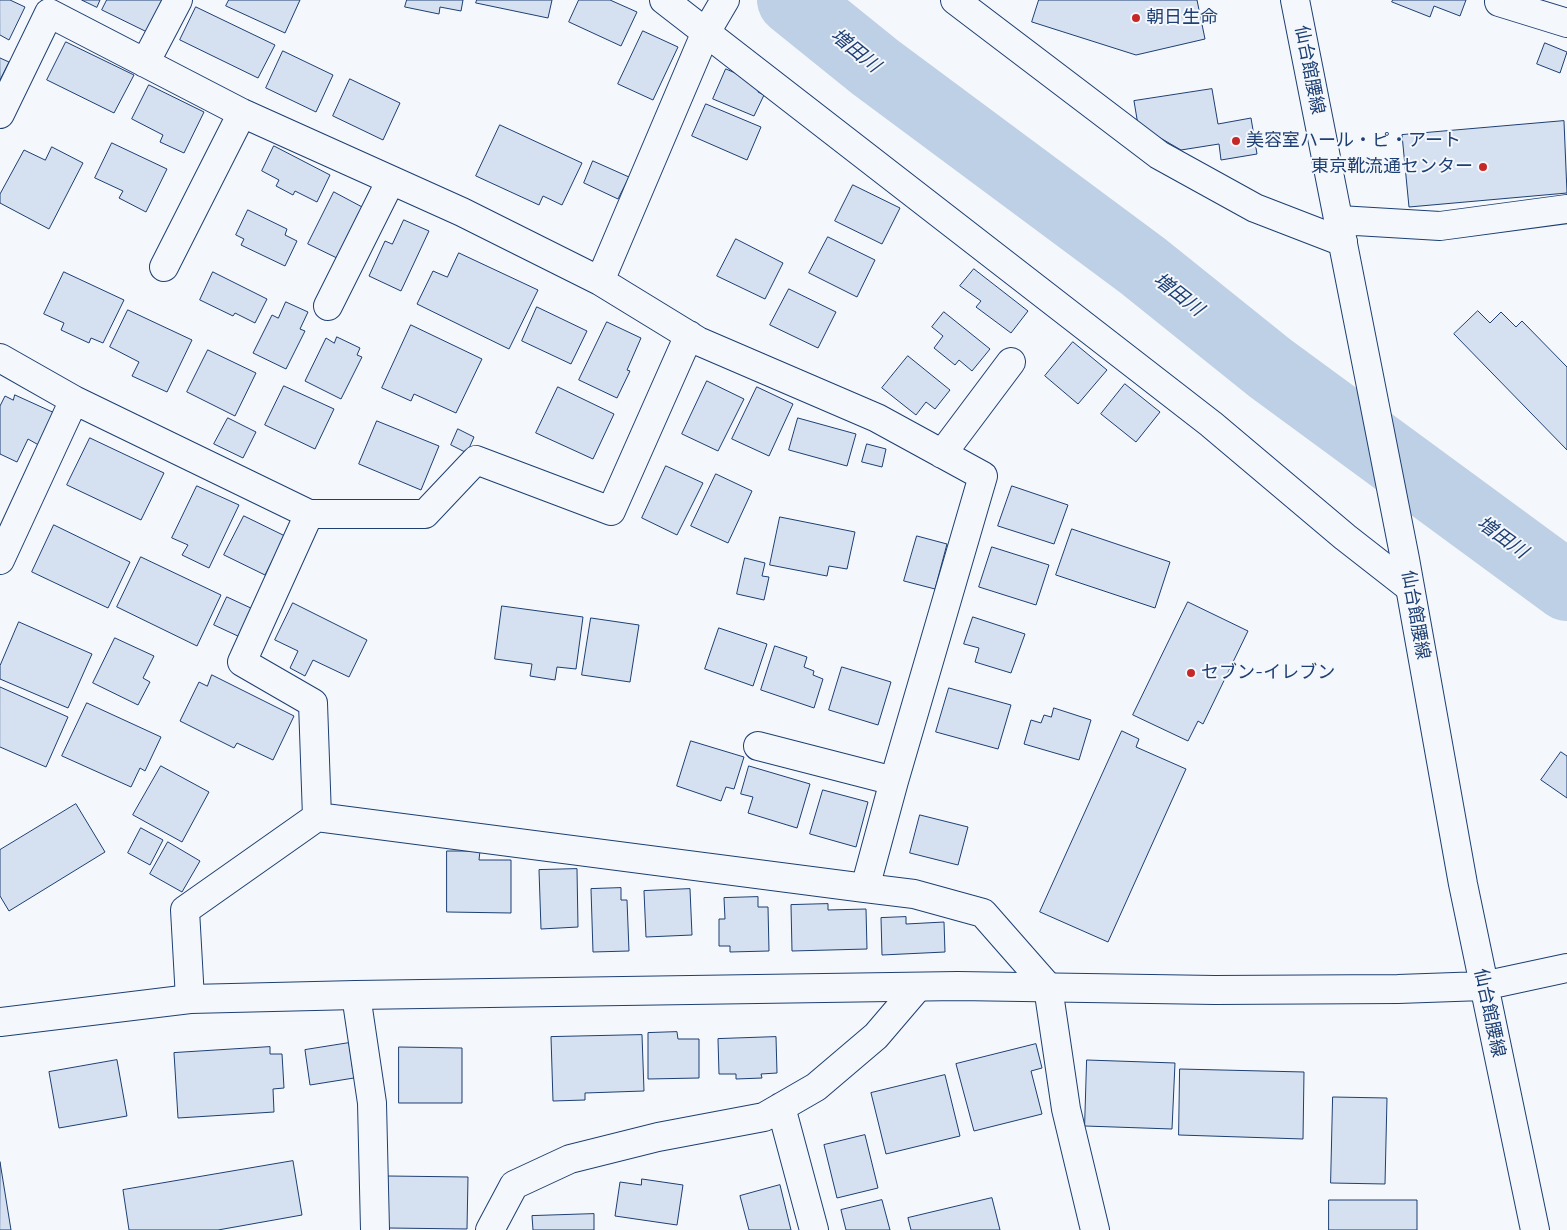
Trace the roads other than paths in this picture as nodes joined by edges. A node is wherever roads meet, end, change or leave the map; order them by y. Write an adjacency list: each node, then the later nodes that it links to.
1 (178, 0): 9 (street)
2 (664, 0): 8 (street)
3 (725, 0): 8 (street)
4 (955, 0): 14 (street)
5 (1295, 0): 14 (street, 仙台館腰線)
6 (1500, 2): 7 (street)
7 (1567, 22)
8 (705, 34): 16 (street); 25 (street)
9 (145, 63): 10 (street); 11 (street)
10 (242, 113): 12 (street); 15 (street)
11 (0, 114)
12 (391, 180): 16 (street); 17 (street)
13 (1567, 209): 14 (street)
14 (1341, 231): 25 (street, 仙台館腰線)
15 (164, 267)
16 (600, 281): 18 (street)
17 (328, 306)
18 (689, 335): 22 (street); 23 (street)
19 (0, 358): 21 (street)
20 (1011, 362): 22 (street)
21 (74, 400): 23 (street); 24 (street)
22 (942, 454): 27 (street)
23 (309, 514): 28 (street)
24 (0, 560)
25 (1409, 587): 31 (street, 仙台館腰線)
26 (758, 746): 27 (street)
27 (894, 781): 29 (street)
28 (317, 817): 29 (street); 35 (street)
29 (865, 888): 32 (street)
30 (1567, 968): 31 (street)
31 (1483, 986): 32 (street); 42 (street, 仙台館腰線)
32 (1048, 987): 33 (street); 41 (street)
33 (917, 988): 34 (street); 37 (street)
34 (356, 994): 35 (street); 38 (street)
35 (190, 1000): 36 (street)
36 (0, 1022)
37 (780, 1107): 39 (street); 40 (street)
38 (375, 1230)
39 (490, 1230)
40 (814, 1230)
41 (1095, 1230)
42 (1535, 1230)

